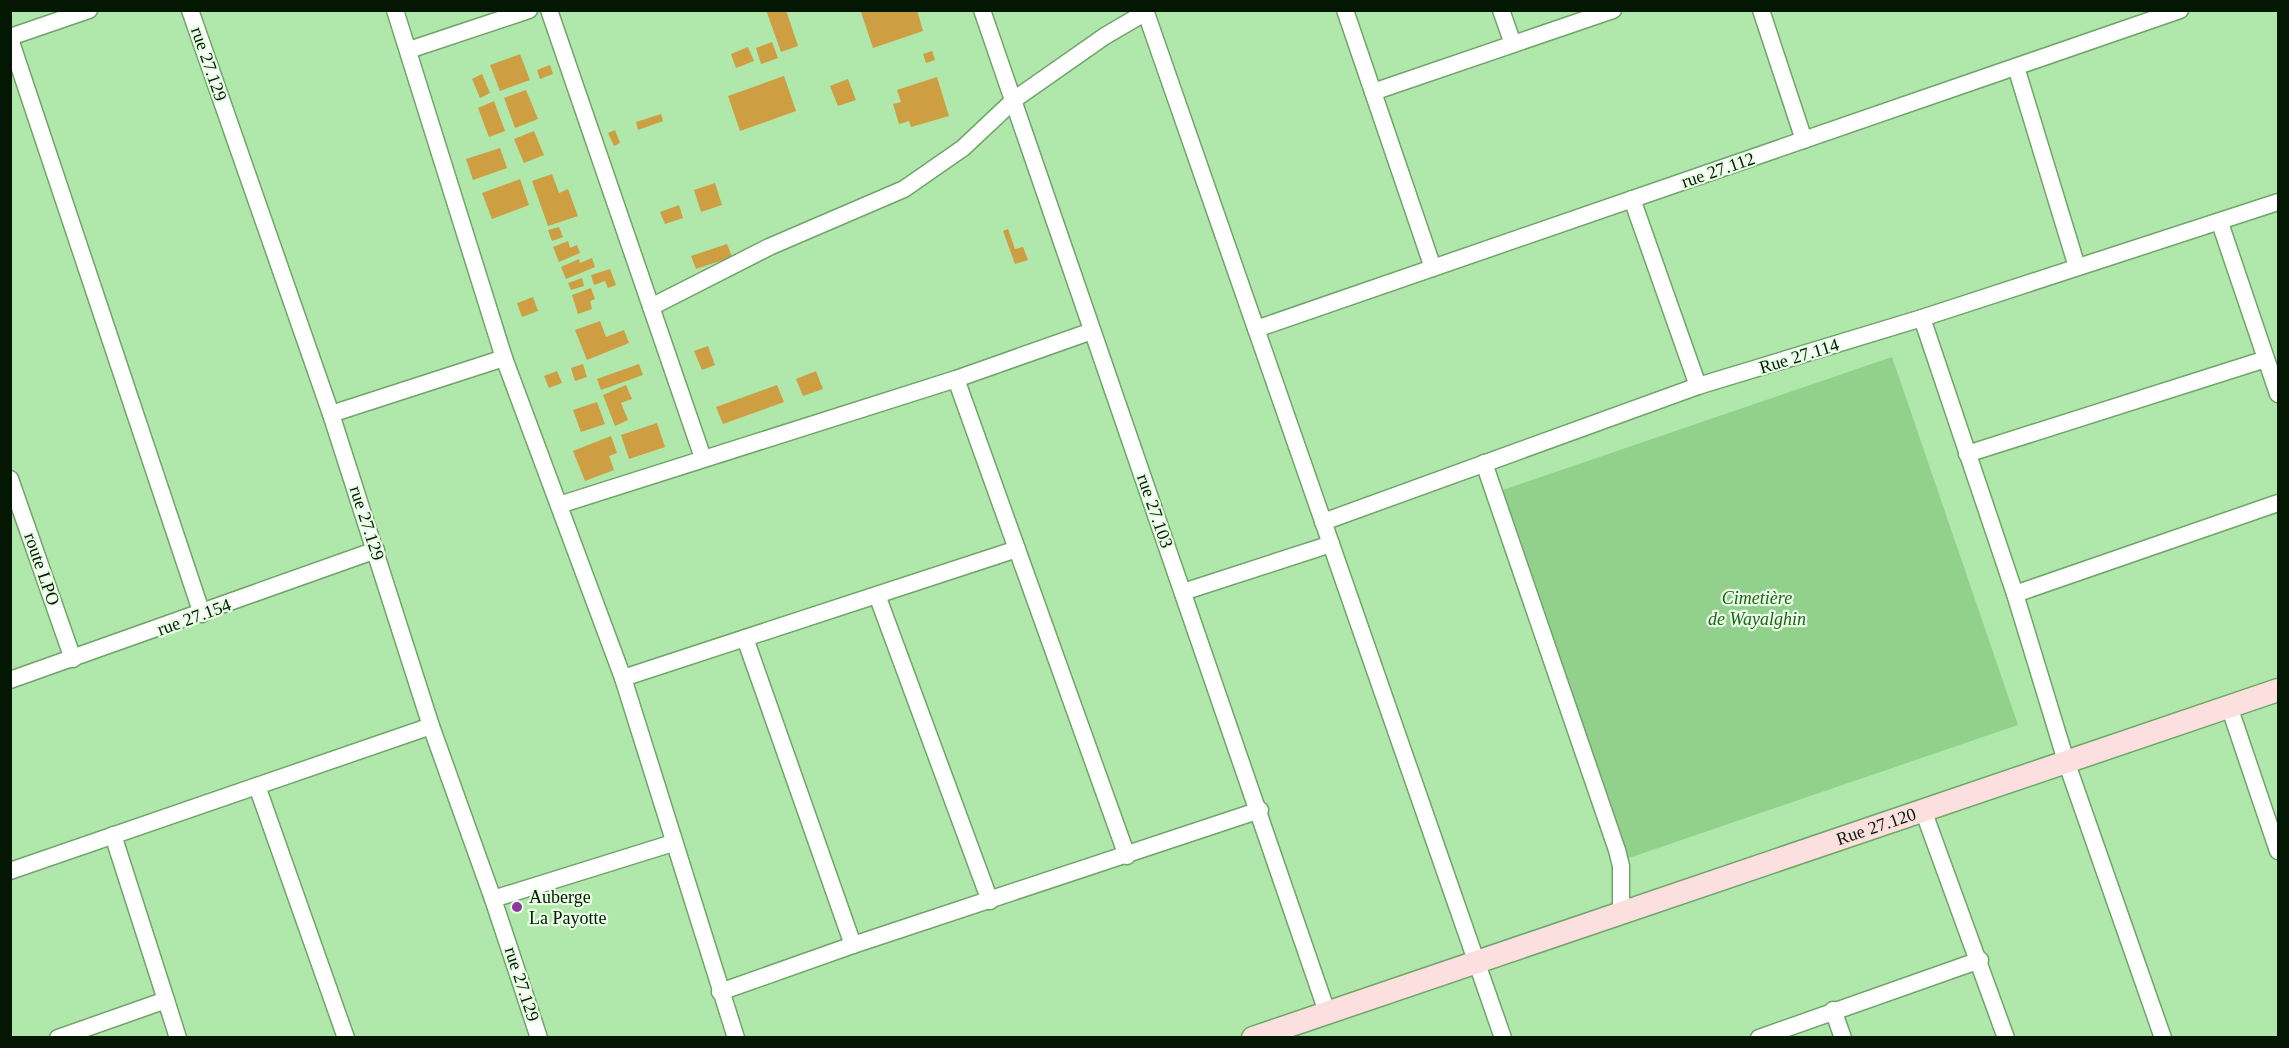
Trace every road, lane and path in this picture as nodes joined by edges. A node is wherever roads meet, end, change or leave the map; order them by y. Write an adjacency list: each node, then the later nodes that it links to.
1 (89, 10): 13 (street)
2 (190, 10): 34 (street, rue 27.129)
3 (395, 10): 15 (street)
4 (529, 10): 15 (street)
5 (549, 10): 25 (street)
6 (982, 10): 18 (street, rue 27.103)
7 (1345, 10): 17 (street)
8 (1501, 10): 14 (street)
9 (1613, 10): 14 (street)
10 (1761, 10): 19 (street)
11 (2180, 10): 16 (street, rue 27.112)
12 (1146, 11): 18 (street); 27 (street)
13 (10, 38): 48 (street)
14 (1513, 44): 17 (street)
15 (409, 50): 29 (street)
16 (2016, 67): 19 (street, rue 27.112); 23 (street)
17 (1372, 92): 24 (street)
18 (1015, 99): 25 (street); 28 (street, rue 27.103)
19 (1804, 140): 20 (street, rue 27.112)
20 (1632, 200): 24 (street, rue 27.112); 32 (street)
21 (2278, 202): 22 (street, Rue 27.114)
22 (2220, 223): 23 (street, Rue 27.114); 30 (street)
23 (2077, 267): 26 (street, Rue 27.114)
24 (1433, 268): 27 (street, rue 27.112)
25 (651, 307): 36 (street)
26 (1922, 318): 32 (street, Rue 27.114); 35 (street)
27 (1256, 329): 41 (street)
28 (1092, 331): 31 (street); 45 (street, rue 27.103)
29 (504, 358): 34 (street); 40 (street)
30 (2266, 359): 33 (street); 35 (street)
31 (956, 379): 36 (street); 43 (street)
32 (1698, 386): 37 (street, Rue 27.114)
33 (2278, 394)
34 (331, 414): 44 (street, rue 27.129)
35 (1967, 454): 46 (street)
36 (703, 458): 40 (street)
37 (1484, 464): 41 (street, Rue 27.114); 67 (street)
38 (10, 478): 50 (street, route LPO)
39 (2278, 503): 46 (street)
40 (559, 505): 51 (street)
41 (1323, 522): 42 (street)
42 (1331, 544): 45 (street); 70 (street)
43 (1017, 549): 47 (street); 63 (street)
44 (376, 550): 48 (street, rue 27.154); 55 (street, rue 27.129)
45 (1183, 592): 58 (street, rue 27.103)
46 (2015, 594): 56 (street)
47 (877, 595): 49 (street); 66 (street)
48 (202, 614): 50 (street, rue 27.154)
49 (745, 638): 51 (street); 68 (street)
50 (73, 659): 52 (street, rue 27.154)
51 (622, 678): 61 (street)
52 (10, 680)
53 (2278, 690): 54 (street, Rue 27.120)
54 (2229, 706): 56 (street, Rue 27.120); 62 (street)
55 (431, 726): 57 (street); 65 (street, rue 27.129)
56 (2066, 761): 59 (street, Rue 27.120); 85 (street)
57 (257, 786): 60 (street); 77 (street)
58 (1260, 810): 63 (street); 74 (street, rue 27.103)
59 (1923, 810): 67 (street, Rue 27.120); 69 (street)
60 (113, 835): 64 (street); 72 (street)
61 (673, 843): 65 (street); 71 (street)
62 (2278, 850)
63 (1127, 856): 66 (street)
64 (10, 871)
65 (493, 899): 78 (street, rue 27.129)
66 (990, 901): 68 (street)
67 (1622, 912): 70 (street, Rue 27.120)
68 (853, 945): 71 (street)
69 (1980, 960): 73 (street); 84 (street)
70 (1475, 961): 74 (street, Rue 27.120); 81 (street)
71 (720, 992): 79 (street)
72 (166, 1000): 75 (street); 76 (street)
73 (1833, 1010): 82 (street); 83 (street)
74 (1327, 1012): 80 (street, Rue 27.120)
75 (58, 1038)
76 (178, 1038)
77 (346, 1038)
78 (539, 1038)
79 (736, 1038)
80 (1253, 1038)
81 (1503, 1038)
82 (1758, 1038)
83 (1842, 1038)
84 (2006, 1038)
85 (2163, 1038)

